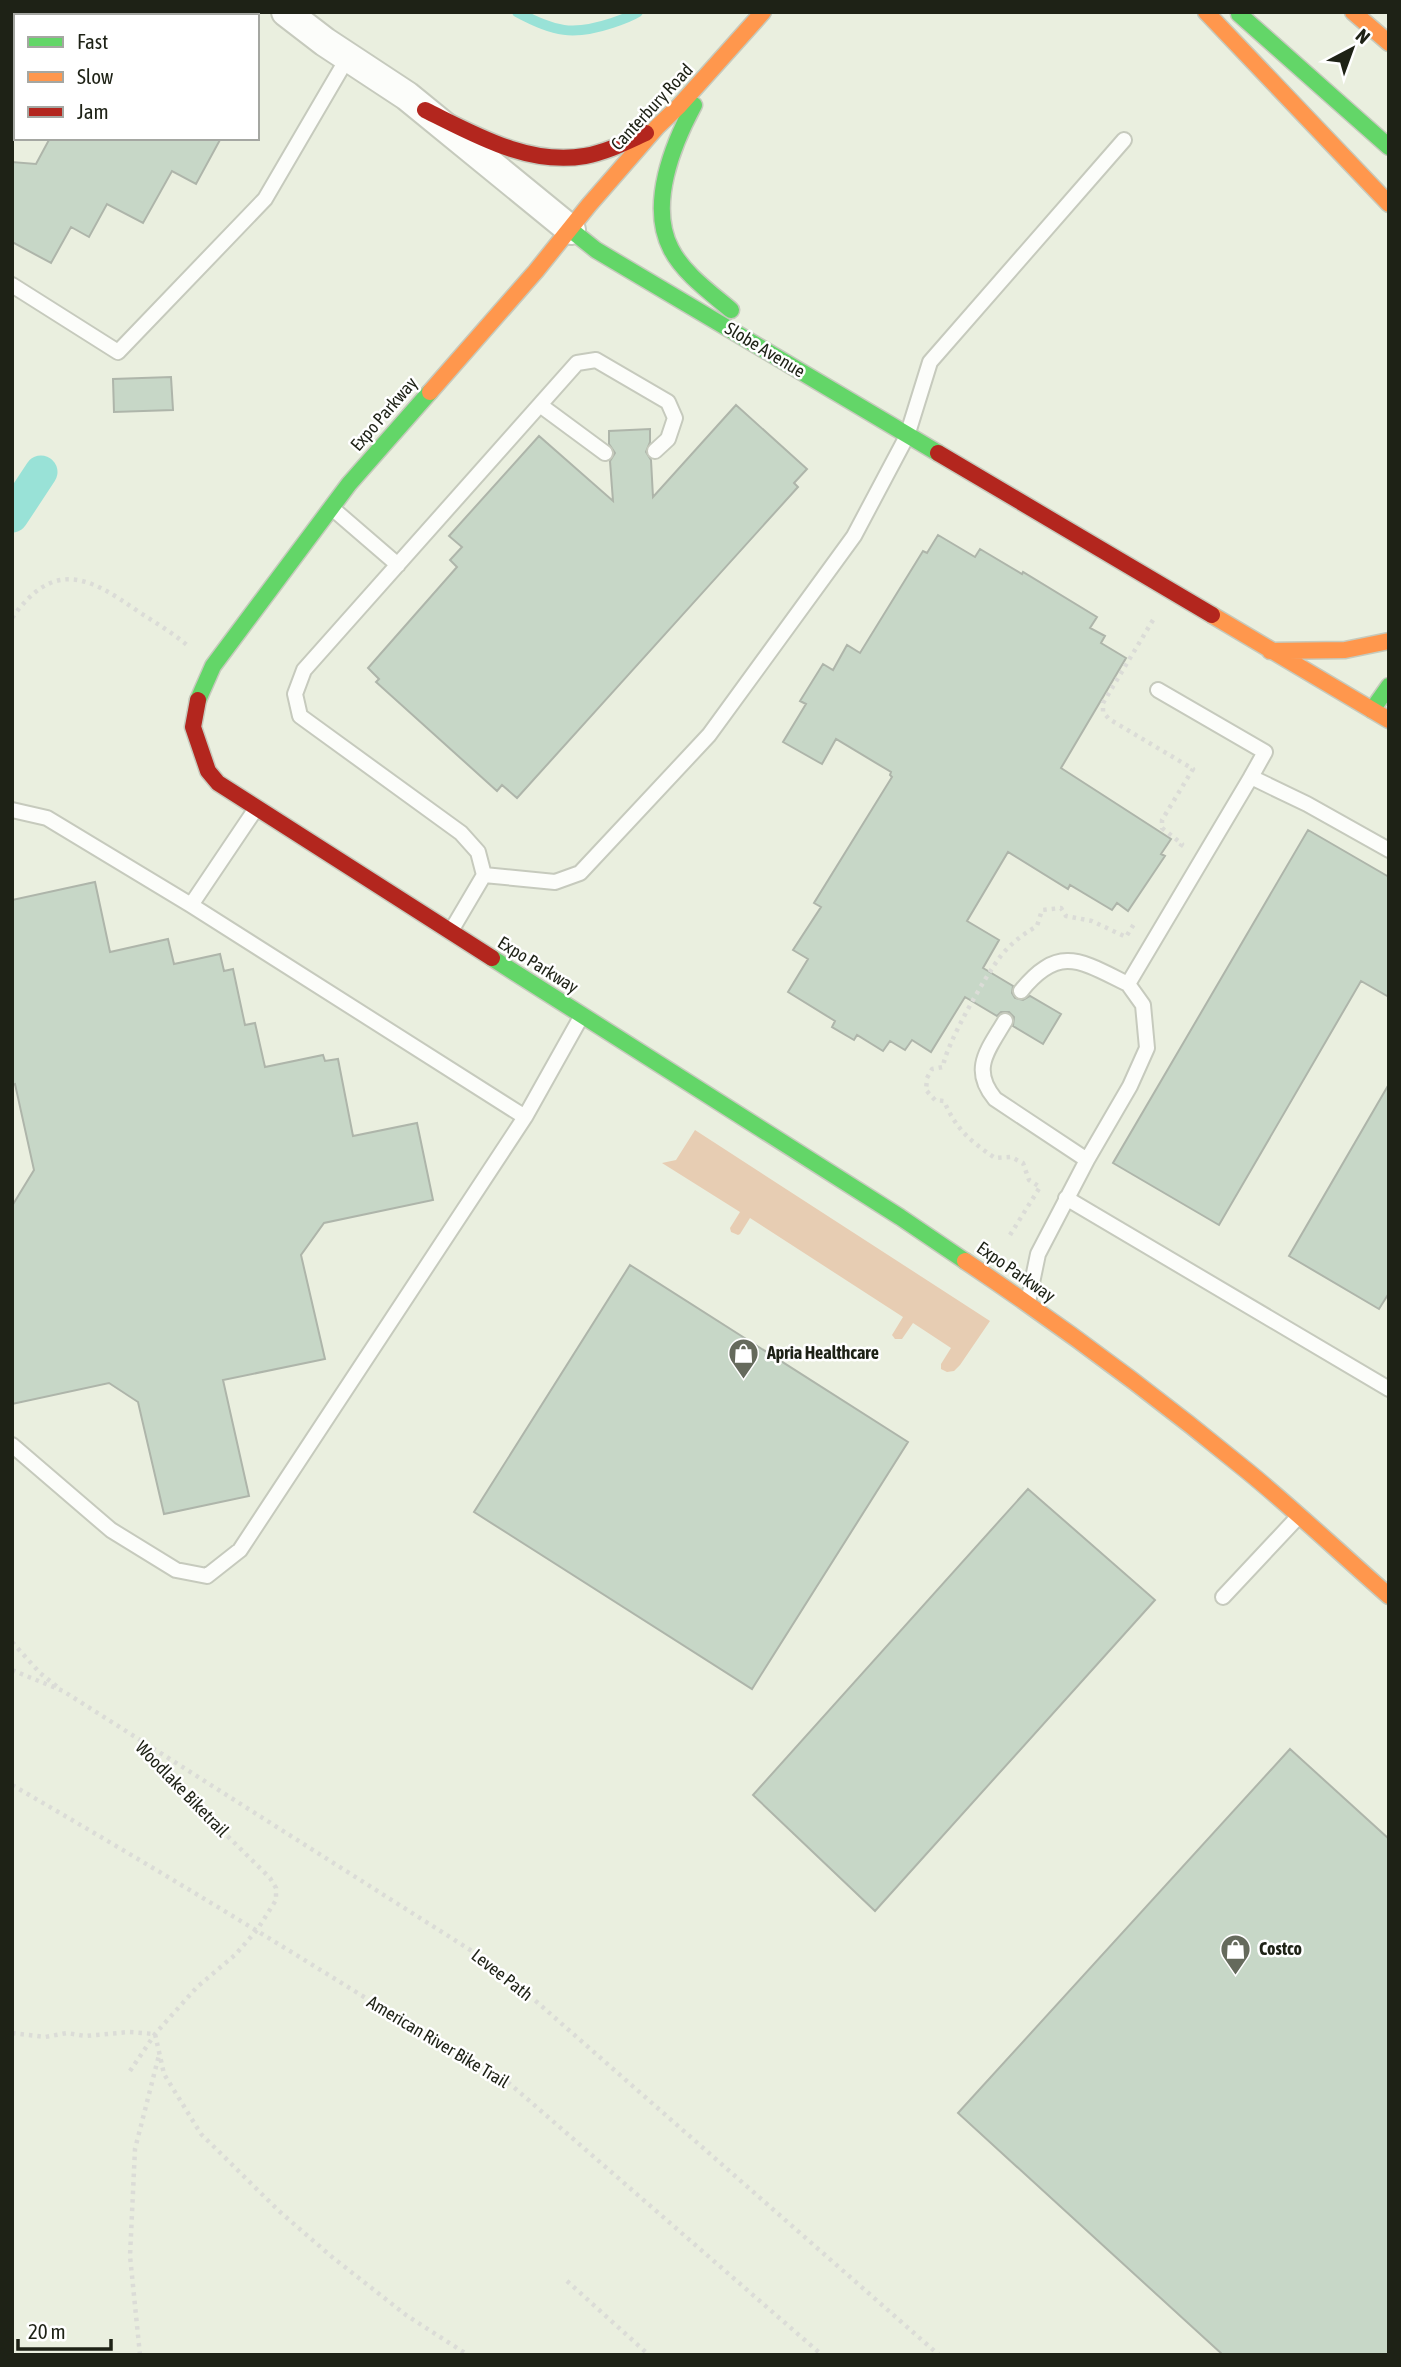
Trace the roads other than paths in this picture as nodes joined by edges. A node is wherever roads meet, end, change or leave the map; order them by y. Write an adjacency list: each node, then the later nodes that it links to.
1 (286, 12): 7 (street, Slobe Avenue)
2 (763, 12): 8 (main road, Canterbury Road)
3 (1206, 12): 13 (main road)
4 (1237, 12): 12 (main road)
5 (1353, 12): 6 (main road)
6 (1389, 43)
7 (348, 57): 9 (street, Slobe Avenue); 15 (lane)
8 (714, 67): 10 (main road, Canterbury Road); 16 (main road)
9 (425, 110): 10 (main road); 14 (street, Slobe Avenue)
10 (657, 127): 14 (main road, Canterbury Road)
11 (1124, 140): 18 (lane)
12 (1389, 147)
13 (1389, 204)
14 (571, 230): 16 (main road, Slobe Avenue); 21 (main road, Expo Parkway)
15 (12, 285)
16 (767, 351): 18 (main road, Slobe Avenue)
17 (540, 404): 19 (lane); 20 (lane); 22 (lane)
18 (907, 436): 24 (main road, Slobe Avenue); 33 (lane)
19 (655, 451)
20 (605, 453)
21 (331, 507): 22 (lane); 30 (main road, Expo Parkway)
22 (398, 565): 33 (lane)
23 (1389, 641): 24 (main road)
24 (1270, 651): 27 (main road, Slobe Avenue)
25 (1389, 686): 27 (main road)
26 (1158, 690): 29 (lane)
27 (1372, 710): 28 (main road, Slobe Avenue)
28 (1389, 720)
29 (1251, 778): 32 (lane); 36 (lane)
30 (256, 809): 34 (lane); 35 (main road, Expo Parkway)
31 (12, 810): 34 (lane)
32 (1389, 850)
33 (484, 875): 35 (lane)
34 (191, 905): 40 (lane)
35 (451, 933): 38 (main road, Expo Parkway)
36 (1128, 984): 37 (lane); 41 (lane)
37 (1021, 991)
38 (582, 1015): 40 (lane); 43 (main road, Expo Parkway)
39 (1005, 1021): 41 (lane)
40 (525, 1117): 45 (lane)
41 (1087, 1160): 42 (lane)
42 (1066, 1198): 43 (lane); 44 (lane)
43 (1027, 1303): 46 (main road, Expo Parkway)
44 (1389, 1390)
45 (12, 1445)
46 (1298, 1516): 47 (main road, Expo Parkway); 48 (lane)
47 (1386, 1587)
48 (1223, 1597)

